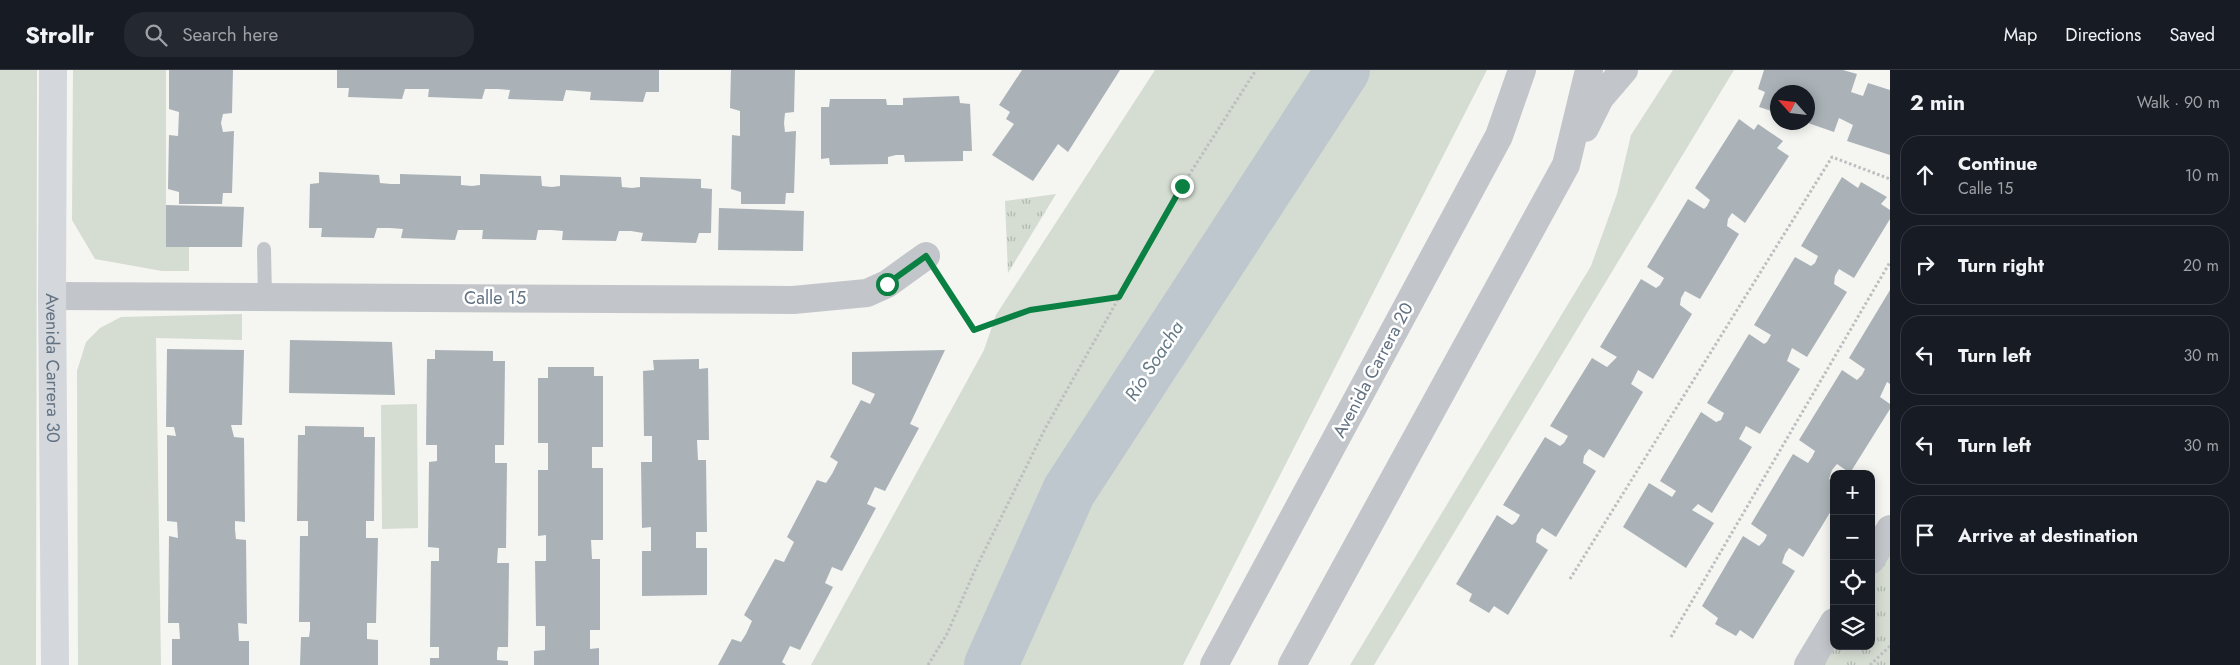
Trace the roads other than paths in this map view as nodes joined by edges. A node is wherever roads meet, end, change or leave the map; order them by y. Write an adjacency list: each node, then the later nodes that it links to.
1 (53, 70): 8 (main road, Avenida Carrera 30)
2 (1522, 70): 14 (street, Avenida Carrera 20)
3 (1589, 70): 5 (street)
4 (1624, 70): 5 (street)
5 (1566, 165): 15 (street)
6 (264, 249): 9 (lane)
7 (926, 256): 9 (street, Calle 15)
8 (52, 296): 9 (street, Calle 15); 13 (main road, Avenida Carrera 30)
9 (265, 297)
10 (1890, 529): 11 (street)
11 (1875, 553)
12 (1830, 629): 16 (street)
13 (55, 665)
14 (1214, 665)
15 (1292, 665)
16 (1808, 665)

